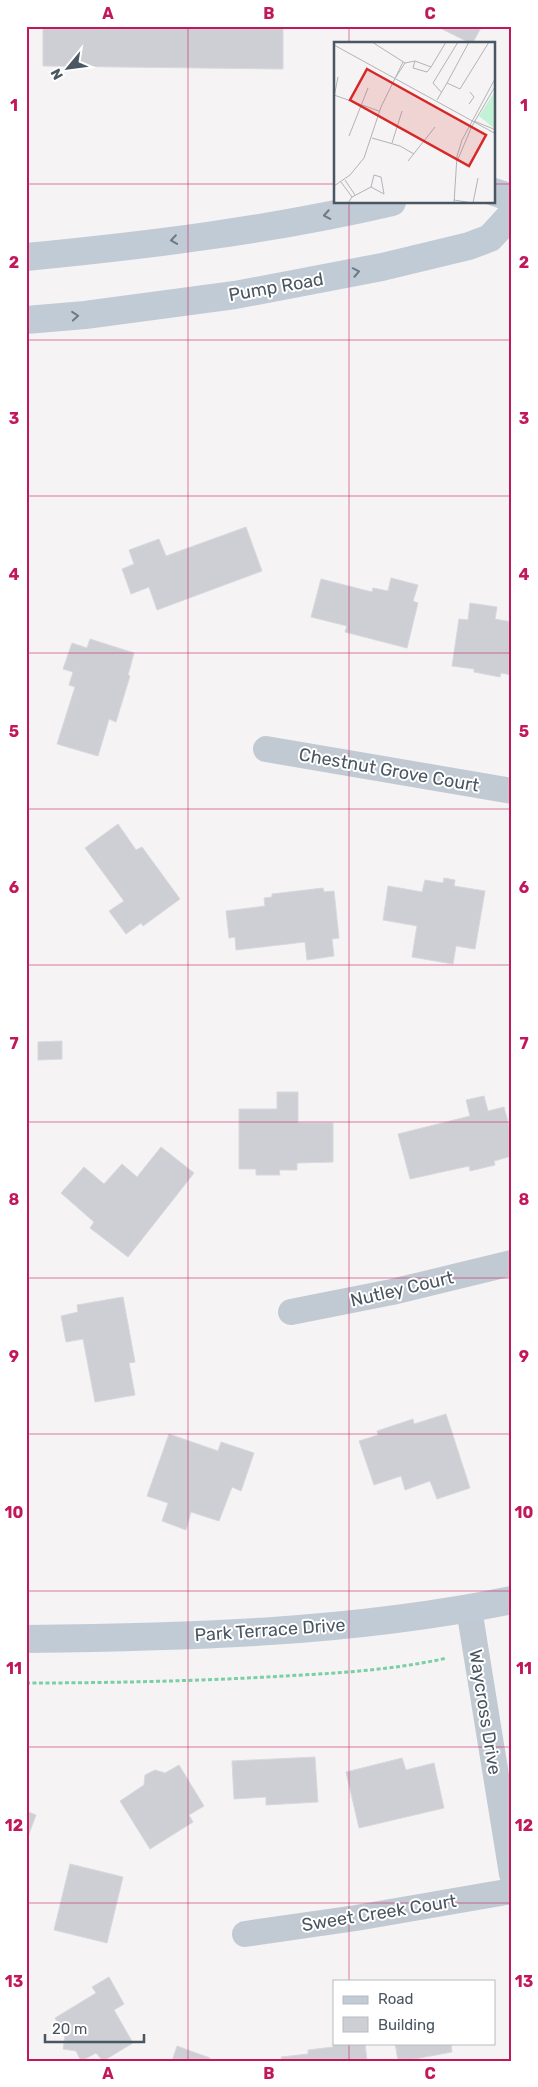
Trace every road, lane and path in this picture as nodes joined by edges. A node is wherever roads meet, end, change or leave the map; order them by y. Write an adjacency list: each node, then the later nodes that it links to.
1 (496, 193): 2 (main road)
2 (512, 198)
3 (381, 204): 5 (main road, one-way to 5)
4 (512, 214): 6 (main road, Pump Road, one-way to 4)
5 (26, 256)
6 (26, 320)
7 (266, 749): 8 (street, Chestnut Grove Court)
8 (512, 791)
9 (512, 1263): 10 (street, Nutley Court)
10 (291, 1312)
11 (512, 1600): 12 (main road, Park Terrace Drive)
12 (469, 1609): 13 (main road, Park Terrace Drive); 14 (street, Waycross Drive)
13 (26, 1639)
14 (475, 1652): 15 (path); 16 (street, Waycross Drive)
15 (26, 1683)
16 (512, 1874)
17 (512, 1891): 18 (street, Sweet Creek Court)
18 (245, 1934)

